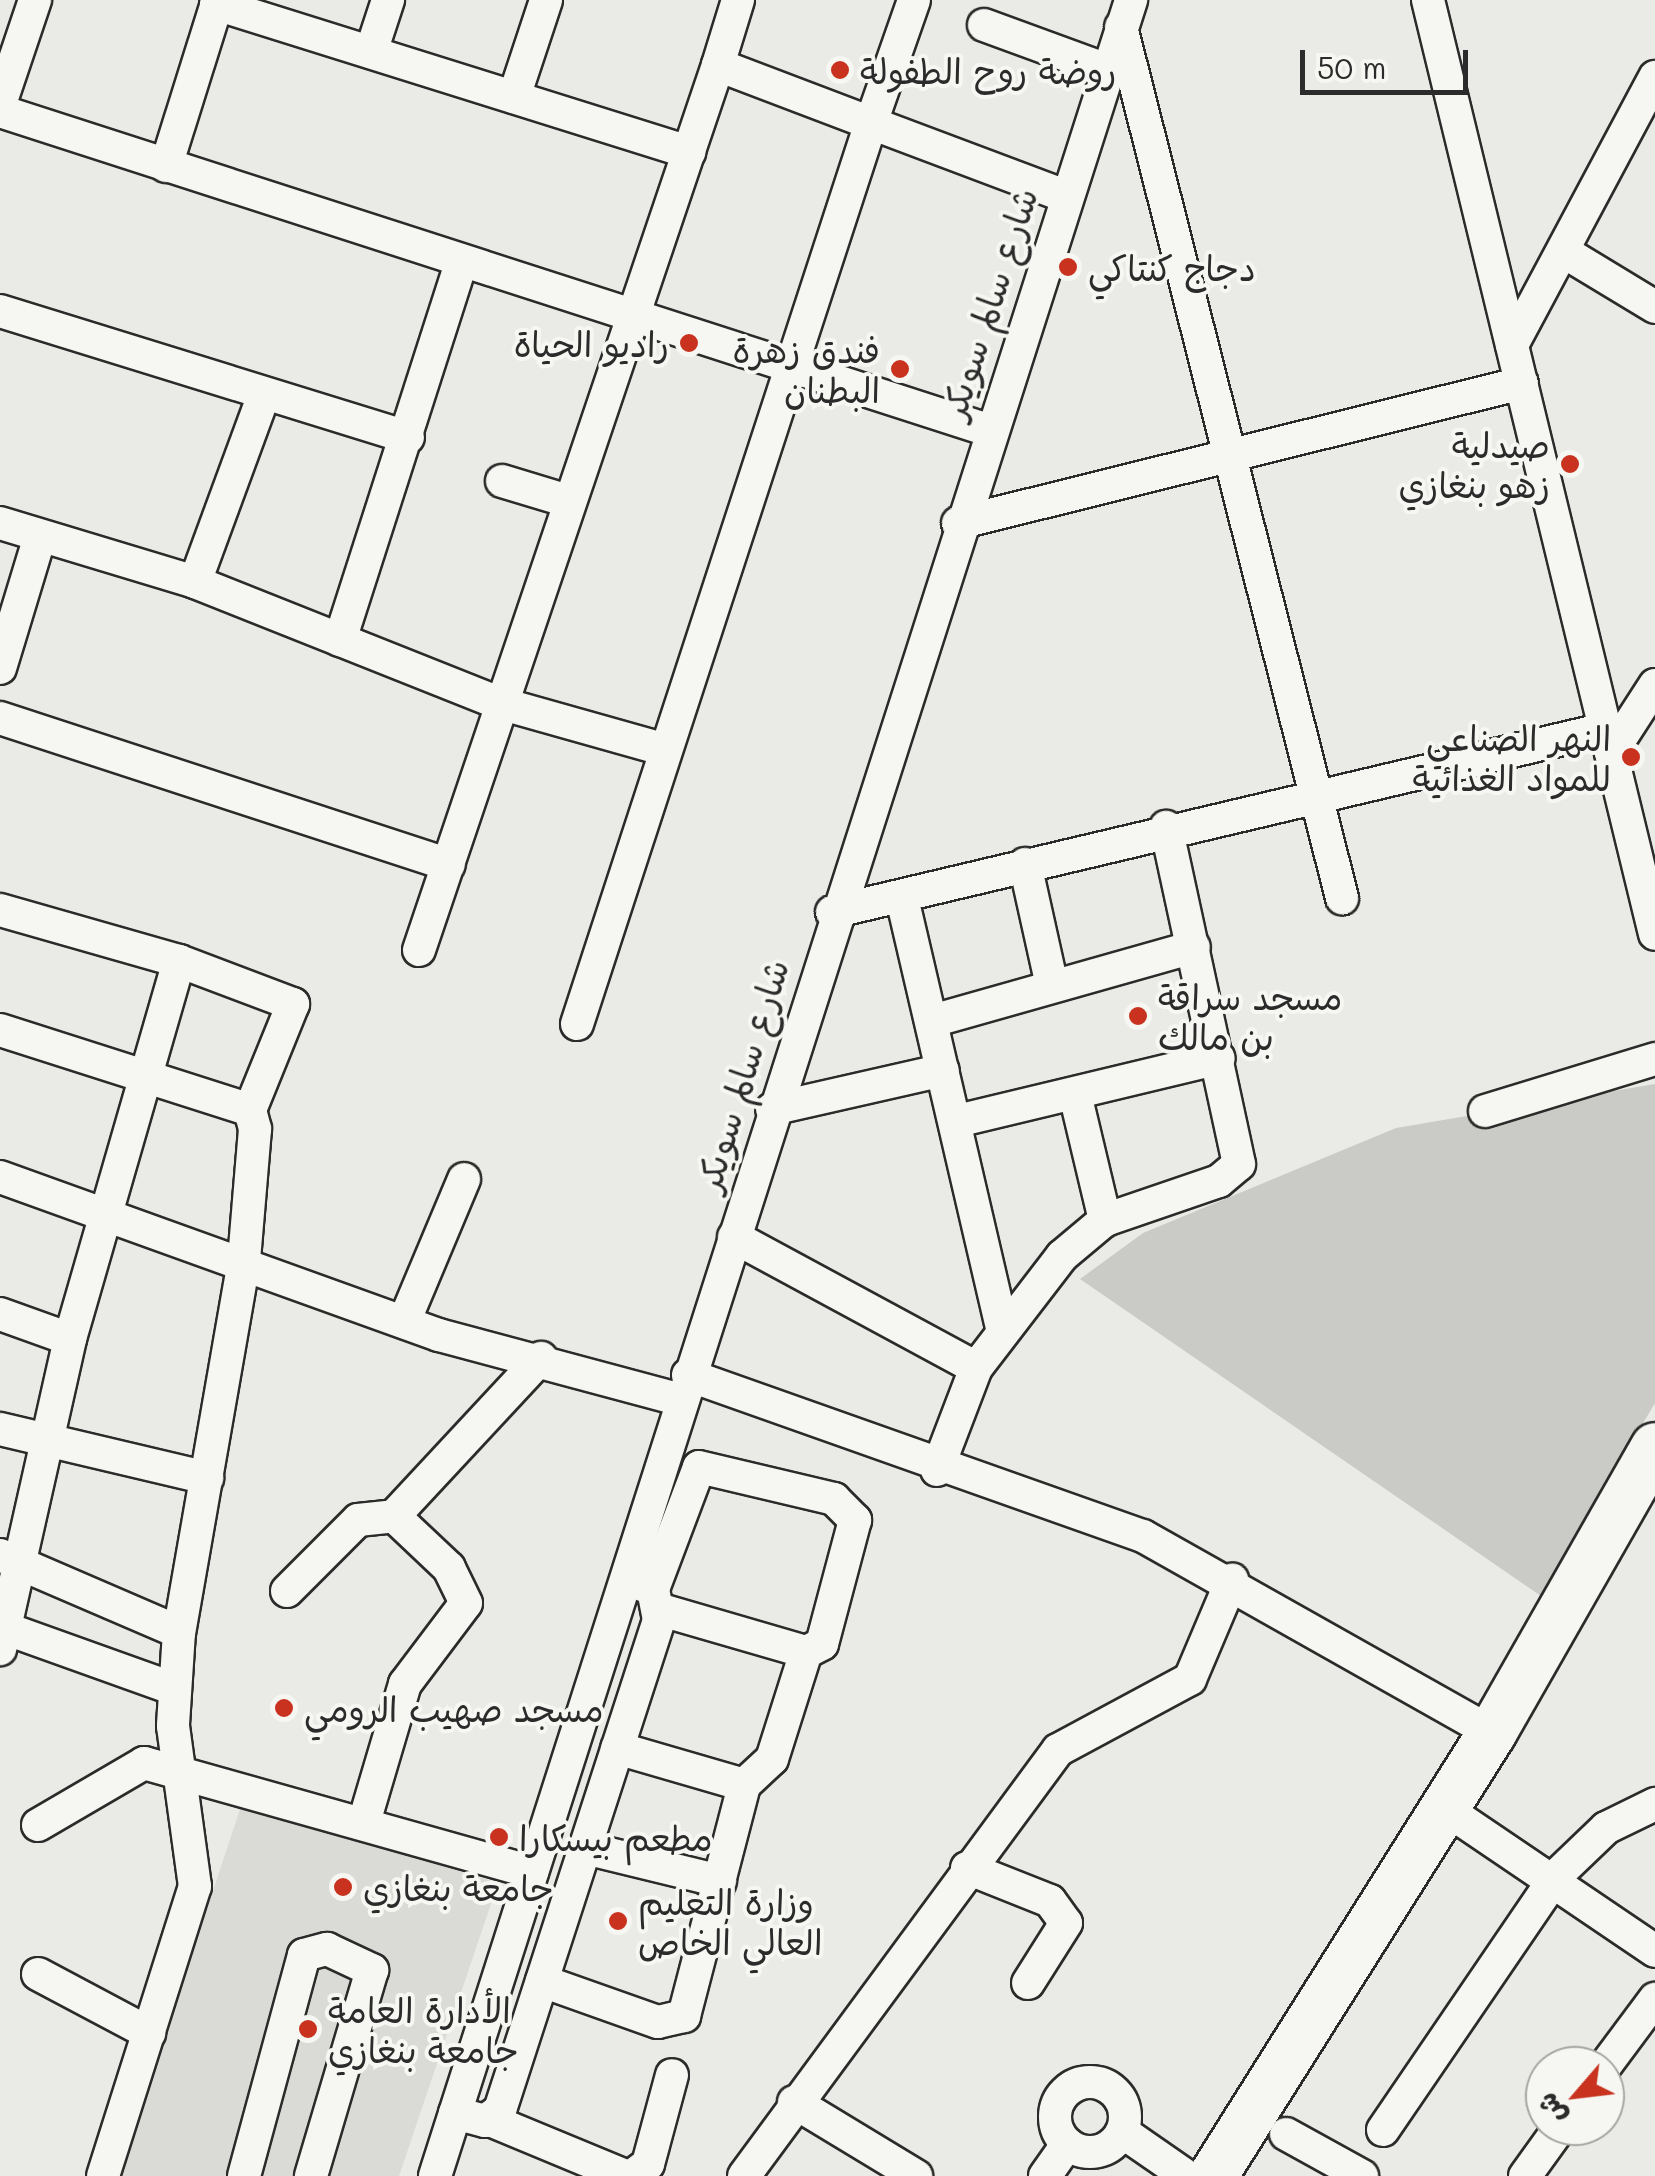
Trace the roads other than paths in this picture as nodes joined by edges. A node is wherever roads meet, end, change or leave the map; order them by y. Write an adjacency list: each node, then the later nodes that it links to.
1 (35, 0): 15 (street)
2 (388, 0): 10 (street)
3 (546, 0): 14 (street)
4 (738, 0): 11 (street)
5 (914, 0): 16 (street)
6 (1428, 0): 25 (street)
7 (217, 2): 10 (street); 18 (street)
8 (1126, 13): 12 (street, شارع سالم سويكر); 31 (street)
9 (984, 25): 12 (street)
10 (372, 52): 14 (street)
11 (718, 66): 16 (street); 17 (street)
12 (1106, 70): 19 (street, شارع سالم سويكر)
13 (1655, 78): 20 (street)
14 (514, 97): 17 (street)
15 (0, 108): 18 (street)
16 (871, 123): 19 (street); 26 (street)
17 (689, 152): 24 (street)
18 (166, 166): 21 (street)
19 (1065, 196): 29 (street, شارع سالم سويكر)
20 (1566, 253): 22 (street); 25 (street)
21 (461, 262): 24 (street); 30 (street)
22 (1655, 307)
23 (0, 311): 28 (street)
24 (633, 320): 26 (street); 33 (street)
25 (1512, 345): 27 (street)
26 (786, 371): 29 (street); 44 (street)
27 (1522, 384): 31 (street); 43 (street)
28 (264, 394): 30 (street); 37 (street)
29 (988, 430): 34 (street, شارع سالم سويكر)
30 (408, 437): 38 (street)
31 (1231, 453): 34 (street); 45 (street)
32 (502, 481): 33 (street)
33 (565, 500): 41 (street)
34 (958, 523): 53 (street, شارع سالم سويكر)
35 (0, 524): 36 (street)
36 (40, 536): 37 (street); 39 (street)
37 (195, 582): 38 (street)
38 (340, 640): 41 (street)
39 (0, 668)
40 (1655, 684): 43 (street)
41 (499, 703): 44 (street); 48 (street)
42 (0, 718): 48 (street)
43 (1608, 741): 45 (street); 49 (street)
44 (663, 749): 60 (street)
45 (1316, 791): 46 (street); 51 (street)
46 (1166, 827): 47 (street); 55 (street)
47 (1025, 864): 50 (street); 58 (street)
48 (449, 865): 56 (street)
49 (1649, 891): 54 (street)
50 (902, 898): 53 (street); 59 (street)
51 (1342, 898)
52 (0, 910): 57 (street)
53 (832, 912): 67 (street, شارع سالم سويكر)
54 (1655, 934)
55 (1194, 947): 58 (street); 62 (street)
56 (419, 950)
57 (179, 961): 65 (street); 68 (street)
58 (1052, 986): 59 (street)
59 (932, 1020): 64 (street)
60 (577, 1024)
61 (0, 1030): 65 (street)
62 (1220, 1058): 66 (street); 74 (street)
63 (1655, 1059): 69 (street)
64 (942, 1070): 67 (street); 70 (street)
65 (146, 1076): 68 (street); 73 (street)
66 (1075, 1094): 70 (street); 74 (street)
67 (772, 1109): 75 (street, شارع سالم سويكر)
68 (250, 1110): 76 (street)
69 (1485, 1111)
70 (956, 1122): 79 (street)
71 (0, 1177): 73 (street)
72 (464, 1179): 78 (street)
73 (103, 1214): 76 (street); 80 (street)
74 (1105, 1220): 79 (street)
75 (734, 1237): 82 (street); 83 (street, شارع سالم سويكر)
76 (244, 1261): 78 (street); 88 (street)
77 (0, 1314): 80 (street)
78 (404, 1322): 81 (street)
79 (1002, 1327): 82 (street)
80 (70, 1339): 85 (street)
81 (541, 1358): 83 (street); 90 (street)
82 (976, 1368): 87 (street)
83 (685, 1388): 87 (street); 94 (street, شارع سالم سويكر)
84 (0, 1429): 85 (street)
85 (44, 1445): 88 (street); 91 (street)
86 (1655, 1447): 99 (highway)
87 (937, 1470): 92 (street)
88 (207, 1478): 95 (street)
89 (1655, 1494): 104 (highway)
90 (394, 1516): 93 (street); 105 (street)
91 (11, 1559): 95 (street); 96 (street)
92 (1232, 1580): 99 (street); 108 (street)
93 (287, 1592)
94 (647, 1592): 97 (street); 97 (street); 100 (street); 109 (street, شارع سالم سويكر)
95 (179, 1632): 98 (street)
96 (3, 1639): 98 (street)
97 (806, 1652): 102 (street)
98 (176, 1689): 101 (street)
99 (1492, 1733): 104 (highway)
100 (617, 1748): 102 (street); 107 (street)
101 (184, 1772): 105 (street); 106 (street); 117 (street)
102 (744, 1785): 111 (street)
103 (1655, 1804): 110 (street)
104 (1454, 1814): 110 (street); 137 (highway); 138 (highway)
105 (365, 1818): 109 (street)
106 (38, 1825)
107 (585, 1848): 111 (street); 114 (street)
108 (967, 1868): 115 (street); 120 (street)
109 (532, 1872): 121 (street, شارع سالم سويكر)
110 (1556, 1876): 112 (street); 123 (street)
111 (720, 1881): 114 (street)
112 (1655, 1950)
113 (38, 1974): 117 (street)
114 (542, 1982): 122 (street)
115 (1028, 1984)
116 (1655, 1998): 118 (street)
117 (149, 2033): 128 (street)
118 (1620, 2046)
119 (672, 2075): 132 (street)
120 (794, 2102): 133 (street); 134 (street)
121 (455, 2113): 122 (street); 131 (street, شارع سالم سويكر)
122 (490, 2120): 132 (street)
123 (1384, 2130)
124 (1124, 2133): 126 (street); 126 (street); 136 (street)
125 (1286, 2134): 139 (street)
126 (1067, 2144): 135 (street)
127 (1547, 2146): 140 (street)
128 (103, 2176)
129 (244, 2176): 130 (street)
130 (311, 2176)
131 (435, 2176)
132 (628, 2176)
133 (744, 2176)
134 (916, 2176)
135 (1045, 2176)
136 (1186, 2176)
137 (1212, 2176)
138 (1245, 2176)
139 (1362, 2176)
140 (1525, 2176)

